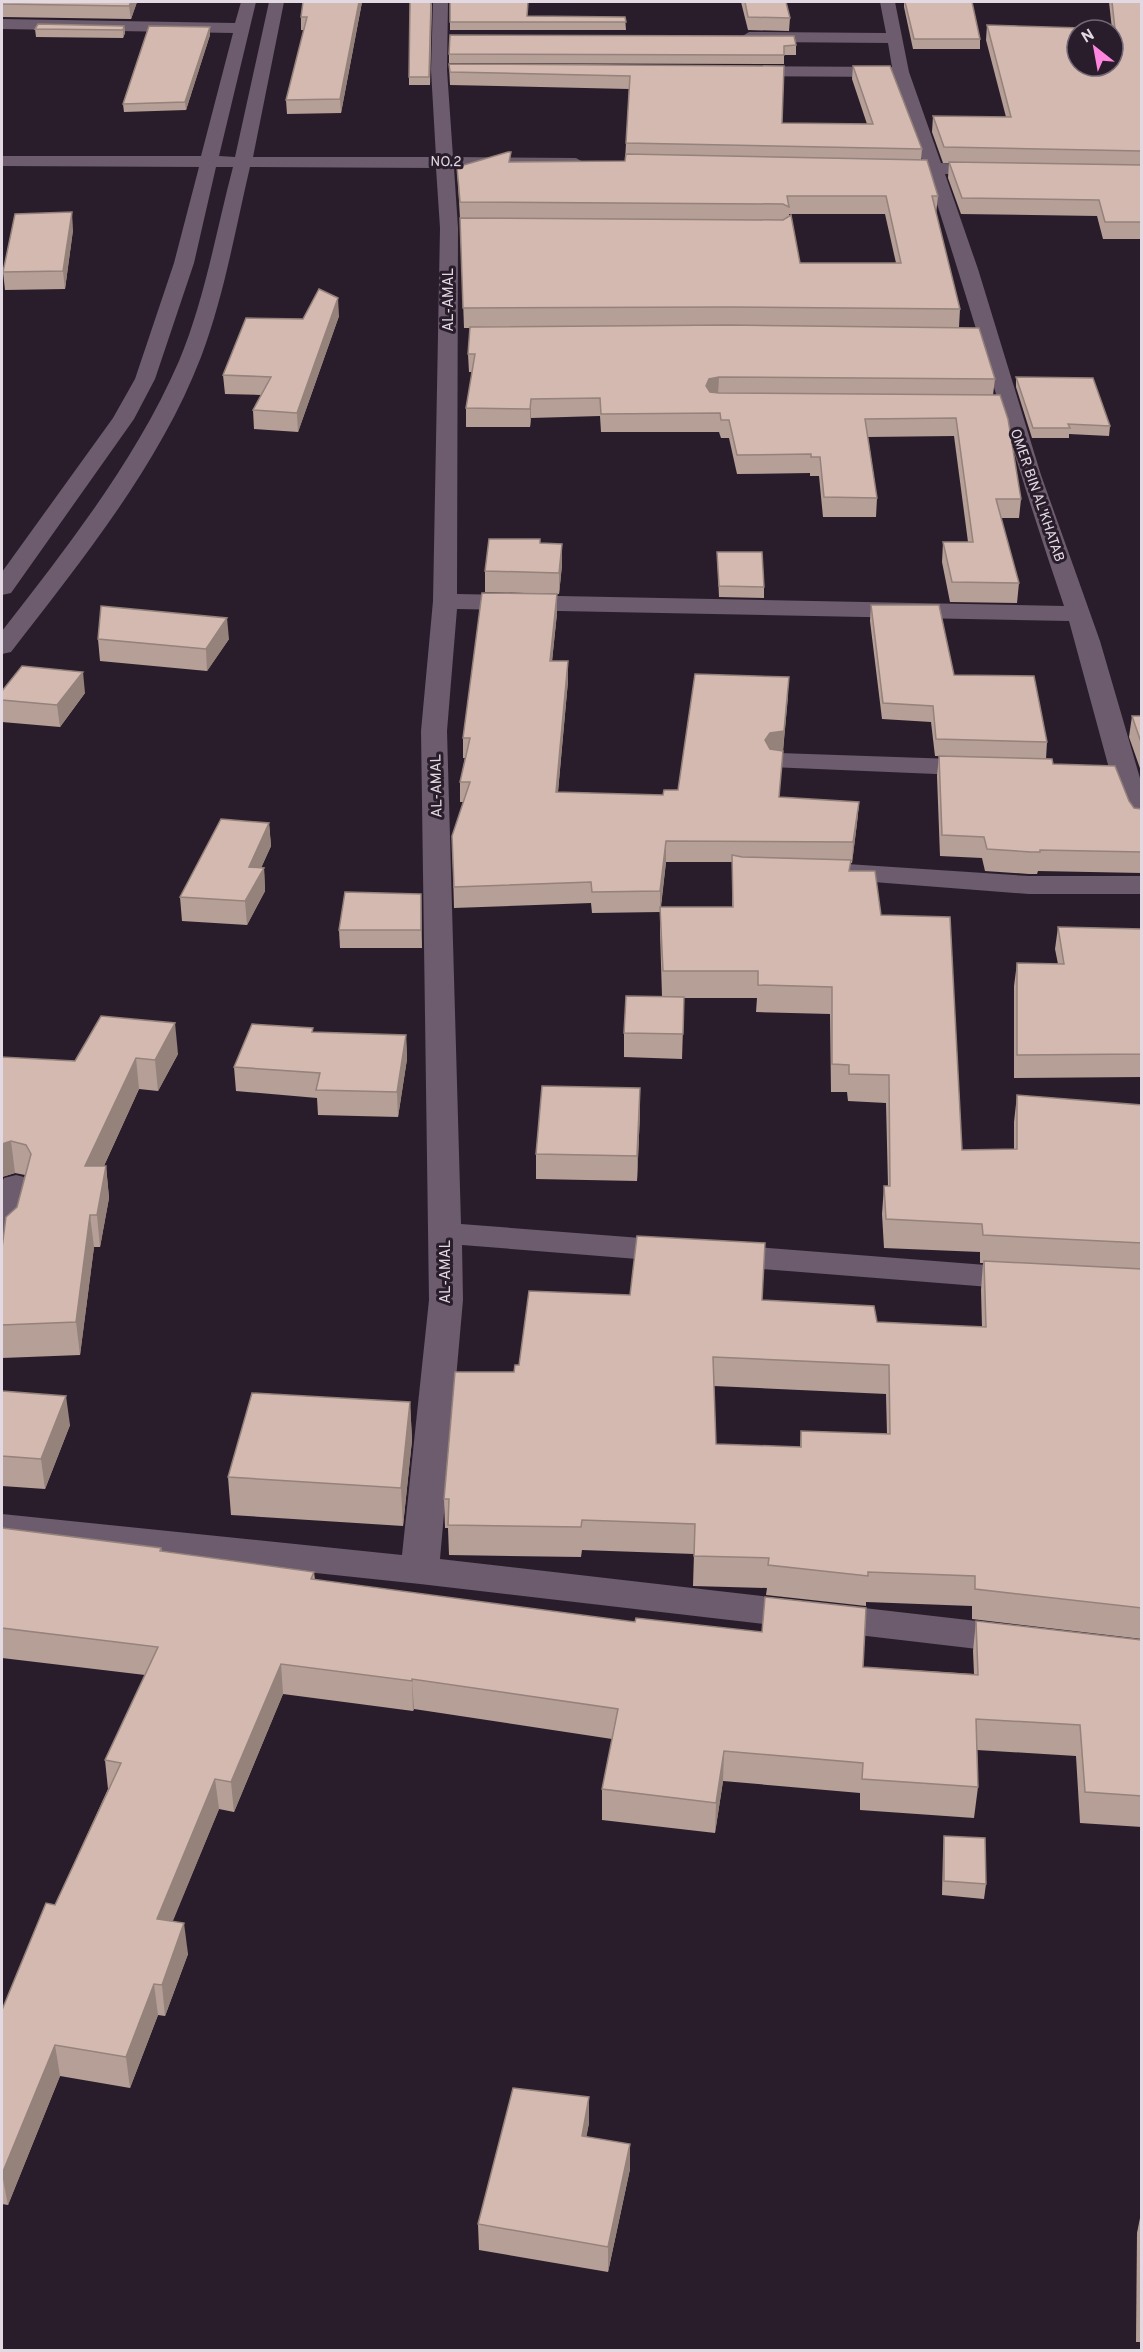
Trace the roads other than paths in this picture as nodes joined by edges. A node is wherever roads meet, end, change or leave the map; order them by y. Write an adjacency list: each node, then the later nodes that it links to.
1 (248, 2): 6 (street)
2 (278, 2): 12 (street)
3 (441, 2): 13 (street, AL-AMAL)
4 (888, 2): 8 (street, OMER BIN AL'KHATAB)
5 (2, 24): 6 (street)
6 (241, 28): 11 (street)
7 (734, 37): 8 (street)
8 (894, 38): 10 (street, OMER BIN AL'KHATAB)
9 (727, 71): 10 (street)
10 (901, 72): 17 (street, OMER BIN AL'KHATAB)
11 (209, 160): 12 (street, NO.2); 14 (street, NO.2); 23 (street)
12 (243, 160): 13 (street, NO.2); 26 (street)
13 (444, 160): 15 (street, NO.2); 24 (street, AL-AMAL)
14 (2, 161)
15 (600, 163)
16 (863, 167): 17 (street)
17 (934, 168): 18 (street); 20 (street, OMER BIN AL'KHATAB)
18 (1006, 170)
19 (965, 337): 20 (street)
20 (989, 337): 22 (street, OMER BIN AL'KHATAB)
21 (985, 405): 22 (street)
22 (1009, 405): 25 (street, OMER BIN AL'KHATAB)
23 (2, 588)
24 (445, 601): 25 (street); 33 (street, AL-AMAL)
25 (1079, 614): 29 (street, OMER BIN AL'KHATAB)
26 (2, 647)
27 (779, 761): 28 (street)
28 (1004, 768)
29 (1142, 821)
30 (807, 871): 31 (street)
31 (1142, 885)
32 (16, 1185): 34 (street)
33 (446, 1233): 35 (street); 37 (street, AL-AMAL)
34 (2, 1239)
35 (1059, 1280)
36 (2, 1527): 37 (street)
37 (420, 1569): 38 (street)
38 (1059, 1645)

